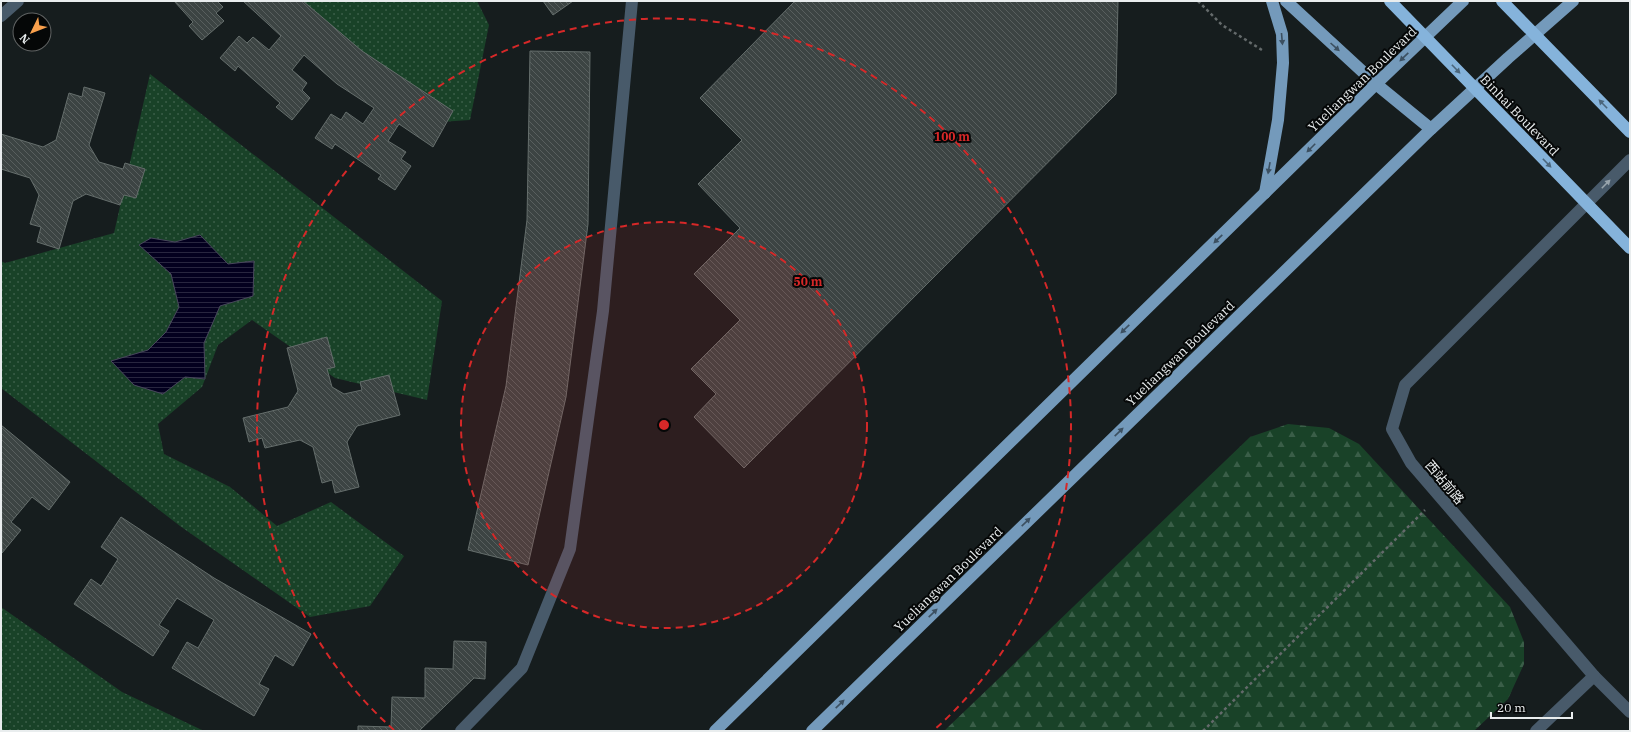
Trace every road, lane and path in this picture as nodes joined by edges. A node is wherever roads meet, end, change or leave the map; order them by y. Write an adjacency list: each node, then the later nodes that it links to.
1 (18, 1): 10 (street)
2 (632, 1): 21 (street)
3 (1198, 1): 11 (path)
4 (1272, 1): 11 (main road, one-way to 11)
5 (1286, 1): 12 (main road, one-way to 12)
6 (1390, 1): 17 (highway, Binhai Boulevard, one-way to 17)
7 (1463, 1): 12 (main road, Yueliangwan Boulevard, one-way to 12)
8 (1502, 1): 14 (highway, one-way to 8)
9 (1573, 1): 13 (main road, Yueliangwan Boulevard)
10 (1, 16)
11 (1283, 63): 16 (main road, one-way to 16)
12 (1376, 84): 13 (main road); 16 (main road, Yueliangwan Boulevard, one-way to 16)
13 (1431, 129): 23 (main road, Yueliangwan Boulevard, one-way to 13)
14 (1630, 132)
15 (1630, 160): 18 (street, 西站前路, one-way to 15)
16 (1264, 194): 22 (main road, Yueliangwan Boulevard, one-way to 22)
17 (1630, 248)
18 (1439, 497): 19 (street, 西站前路); 24 (path)
19 (1594, 676): 20 (street, 西站前路); 25 (street)
20 (1630, 712)
21 (461, 731)
22 (715, 731)
23 (812, 731)
24 (1202, 731)
25 (1536, 731)

